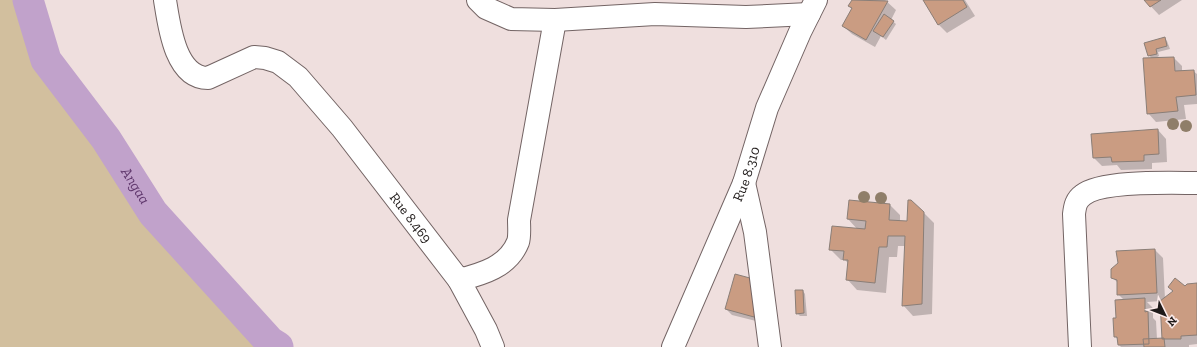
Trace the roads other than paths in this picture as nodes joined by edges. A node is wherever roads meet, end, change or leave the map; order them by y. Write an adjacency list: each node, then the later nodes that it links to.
1 (165, 0): 7 (street, Rue 8.469)
2 (478, 0): 4 (street)
3 (813, 7): 4 (street); 5 (street, Rue 8.310)
4 (555, 20): 7 (street)
5 (744, 183): 9 (street, Rue 8.310); 10 (street)
6 (1197, 183): 11 (street)
7 (459, 280): 8 (street, Rue 8.469)
8 (493, 347)
9 (673, 347)
10 (770, 347)
11 (1080, 347)

